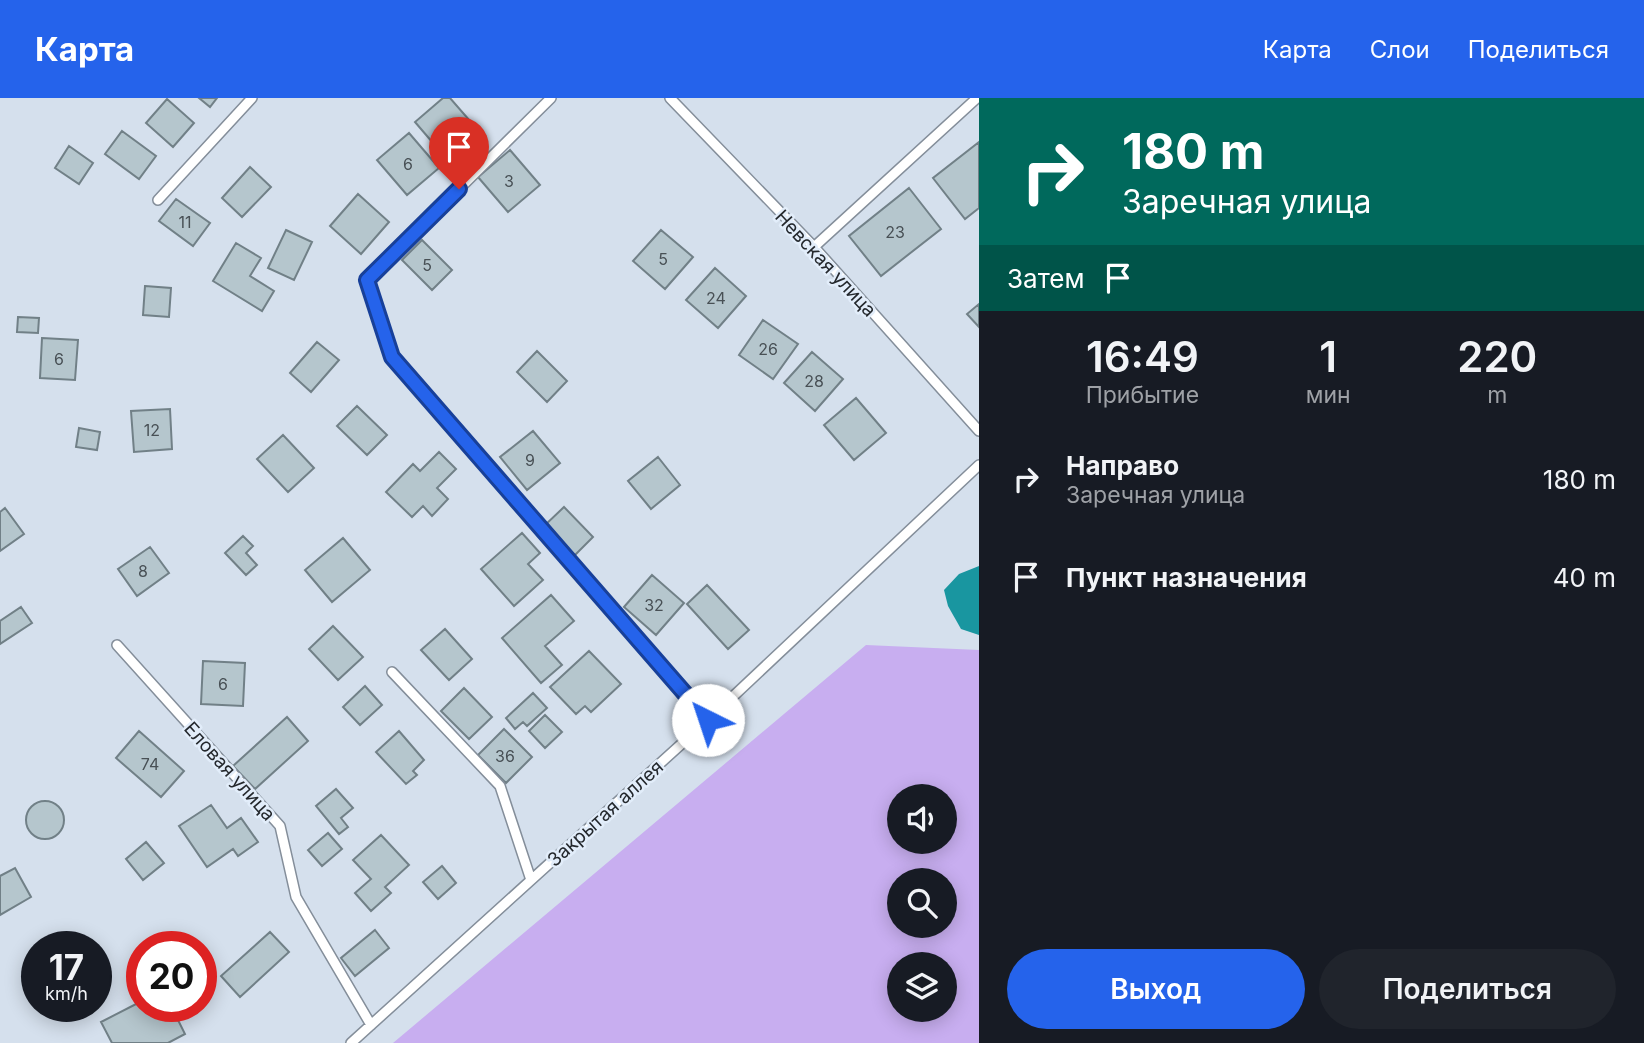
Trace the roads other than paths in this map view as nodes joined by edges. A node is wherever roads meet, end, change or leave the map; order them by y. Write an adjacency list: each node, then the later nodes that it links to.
1 (253, 98): 5 (lane)
2 (551, 98): 11 (lane)
3 (670, 98): 6 (lane, Невская улица)
4 (977, 98): 6 (lane)
5 (158, 200)
6 (814, 247): 7 (lane, Невская улица)
7 (979, 431)
8 (979, 465): 11 (lane, Закрытая аллея)
9 (117, 645): 13 (lane, Еловая улица)
10 (392, 672): 12 (lane)
11 (708, 720): 12 (lane, Закрытая аллея)
12 (531, 880): 13 (lane, Закрытая аллея)
13 (371, 1025): 14 (lane, Закрытая аллея)
14 (351, 1043)

